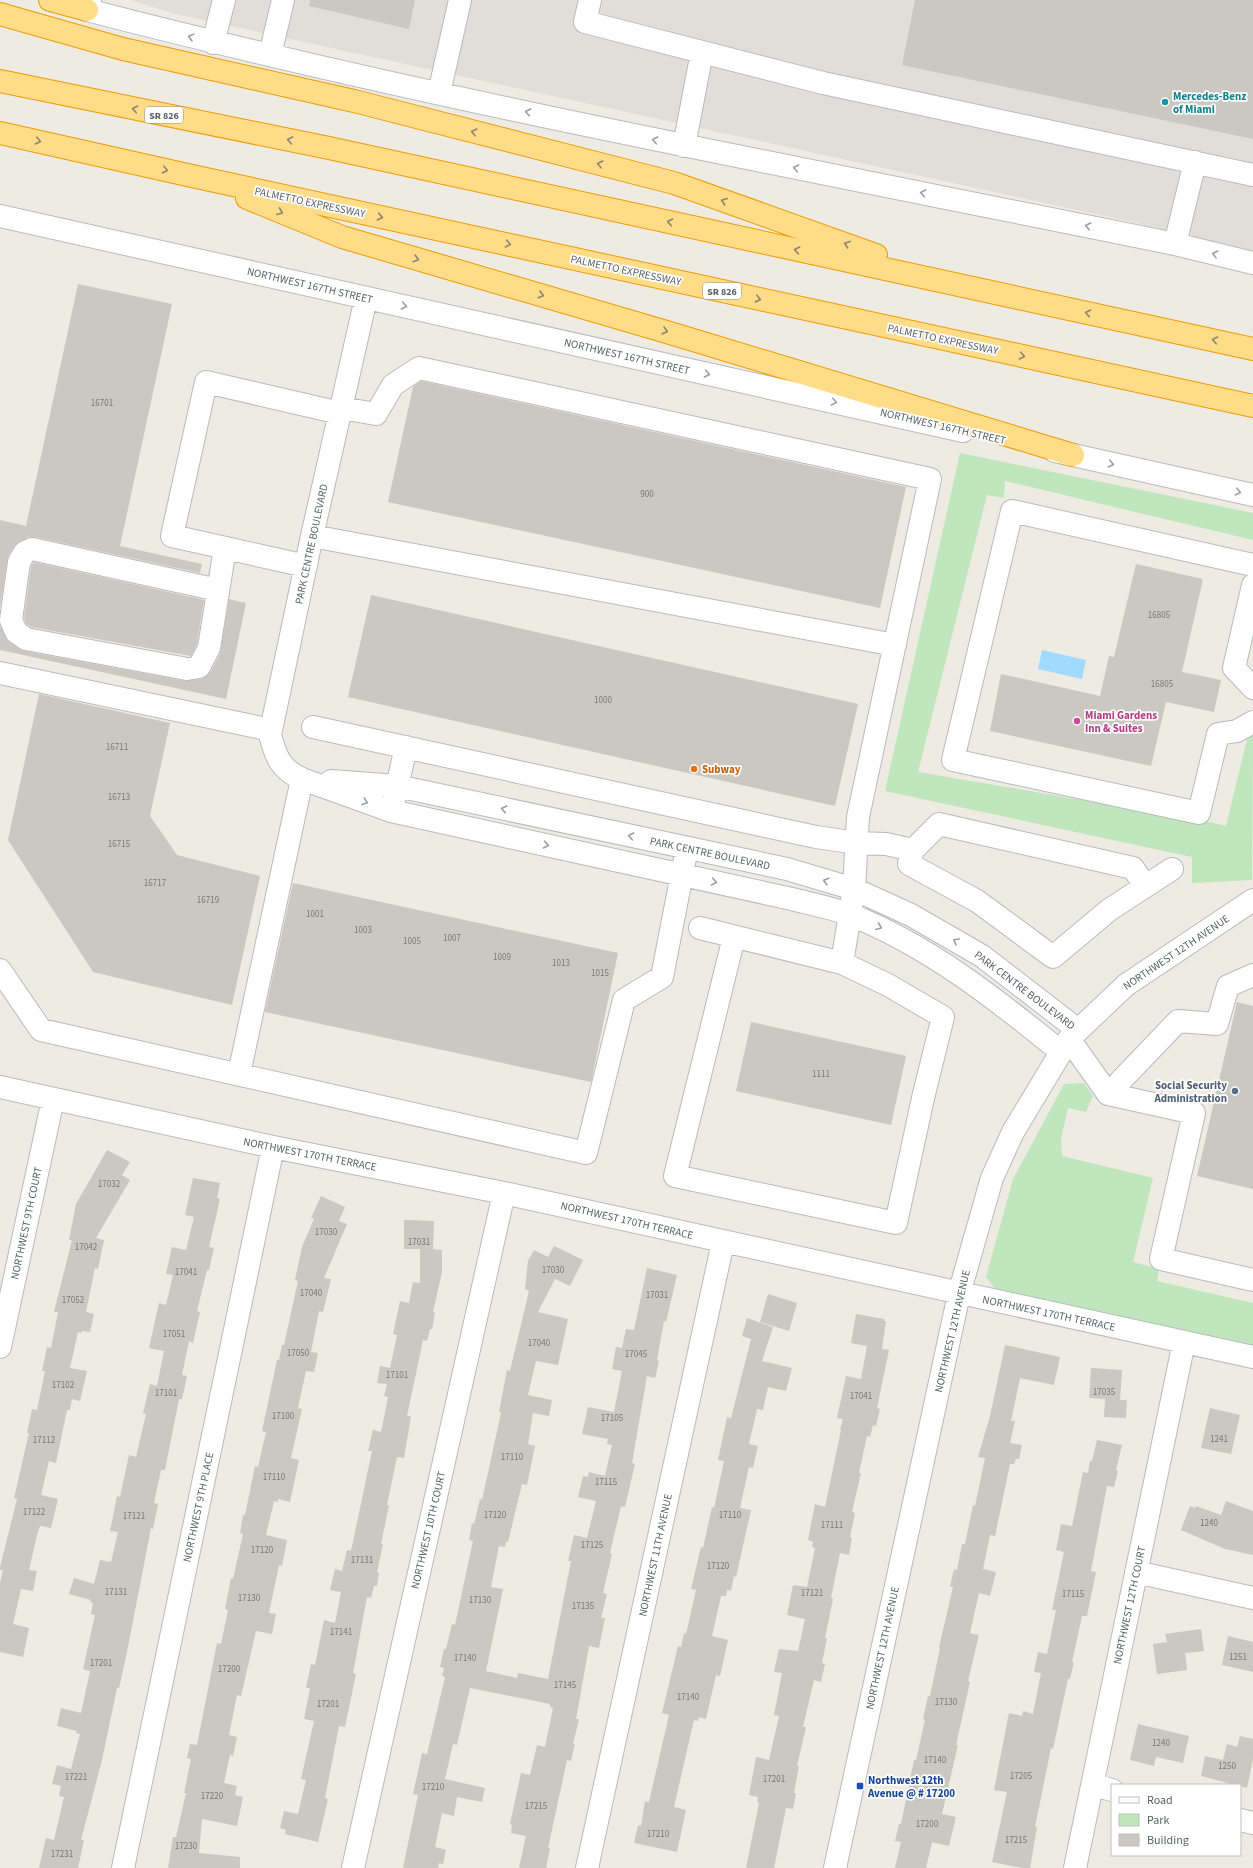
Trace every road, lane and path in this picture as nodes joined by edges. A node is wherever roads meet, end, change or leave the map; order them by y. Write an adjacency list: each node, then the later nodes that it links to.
1 (50, 0): 6 (highway)
2 (224, 0): 8 (street)
3 (283, 0): 10 (street)
4 (460, 0): 12 (street)
5 (590, 0): 9 (street)
6 (88, 5): 8 (street, one-way to 6)
7 (0, 14): 21 (highway, one-way to 7)
8 (213, 43): 10 (street)
9 (702, 52): 14 (street); 15 (street)
10 (270, 55): 12 (street)
11 (0, 81): 21 (highway, SR 826, one-way to 11)
12 (439, 93): 14 (street, one-way to 12)
13 (0, 133): 17 (highway, PALMETTO EXPRESSWAY / SR 826, one-way to 17)
14 (684, 146): 19 (street, one-way to 14)
15 (1195, 162): 16 (street); 19 (street)
16 (1253, 175)
17 (192, 176): 24 (highway, PALMETTO EXPRESSWAY / SR 826, one-way to 24); 26 (highway, one-way to 26)
18 (0, 216): 22 (street, NORTHWEST 167TH STREET)
19 (1175, 244): 20 (street, one-way to 19)
20 (1253, 263)
21 (962, 286): 23 (highway, SR 826, one-way to 21)
22 (366, 298): 25 (street, PARK CENTRE BOULEVARD); 26 (street, NORTHWEST 167TH STREET, one-way to 26)
23 (1253, 349)
24 (1253, 406)
25 (341, 410): 28 (street, PARK CENTRE BOULEVARD); 29 (street); 34 (street)
26 (1073, 455): 27 (street, NORTHWEST 167TH STREET, one-way to 27)
27 (1253, 496)
28 (312, 536): 31 (street, PARK CENTRE BOULEVARD); 34 (street)
29 (225, 548): 31 (street); 33 (street)
30 (1253, 565): 37 (street)
31 (306, 566): 39 (street, PARK CENTRE BOULEVARD)
32 (1253, 585): 36 (street)
33 (218, 590): 33 (street)
34 (895, 645): 44 (street)
35 (0, 673): 39 (street)
36 (1253, 688)
37 (1253, 722)
38 (313, 727): 40 (street)
39 (271, 730): 41 (street, PARK CENTRE BOULEVARD)
40 (406, 747): 42 (street); 44 (street)
41 (302, 779): 42 (street, PARK CENTRE BOULEVARD); 43 (street, PARK CENTRE BOULEVARD, one-way to 43); 59 (street)
42 (397, 786): 43 (street); 45 (street, PARK CENTRE BOULEVARD, one-way to 42)
43 (392, 811): 48 (street, PARK CENTRE BOULEVARD, one-way to 48)
44 (857, 843): 46 (street); 50 (street)
45 (687, 848): 48 (street); 50 (street, PARK CENTRE BOULEVARD, one-way to 45)
46 (913, 850): 49 (street); 49 (street)
47 (1172, 868): 49 (street)
48 (681, 874): 52 (street, PARK CENTRE BOULEVARD, one-way to 52); 59 (street)
49 (1145, 886)
50 (854, 889): 52 (street); 58 (street, PARK CENTRE BOULEVARD, one-way to 50)
51 (1253, 900): 58 (street, NORTHWEST 12TH AVENUE)
52 (850, 915): 55 (street); 58 (street, PARK CENTRE BOULEVARD, one-way to 58)
53 (700, 928): 54 (street)
54 (734, 937): 55 (street); 55 (street)
55 (842, 963)
56 (0, 970): 59 (street)
57 (1253, 975): 61 (street)
58 (1069, 1040): 61 (street); 67 (street, NORTHWEST 12TH AVENUE)
59 (239, 1074)
60 (0, 1087): 62 (street, NORTHWEST 170TH TERRACE)
61 (1108, 1094): 66 (street)
62 (53, 1099): 63 (street, NORTHWEST 170TH TERRACE); 69 (street, NORTHWEST 9TH COURT)
63 (273, 1147): 64 (street, NORTHWEST 170TH TERRACE); 76 (street, NORTHWEST 9TH PLACE)
64 (504, 1193): 65 (street, NORTHWEST 170TH TERRACE); 77 (street, NORTHWEST 10TH COURT)
65 (723, 1242): 67 (street, NORTHWEST 170TH TERRACE); 78 (street, NORTHWEST 11TH AVENUE)
66 (1253, 1280)
67 (959, 1294): 68 (street, NORTHWEST 170TH TERRACE); 79 (street, NORTHWEST 12TH AVENUE)
68 (1184, 1342): 70 (street, NORTHWEST 170TH TERRACE); 71 (street, NORTHWEST 12TH COURT)
69 (0, 1347)
70 (1253, 1357)
71 (1136, 1572): 72 (street); 73 (street, NORTHWEST 12TH COURT)
72 (1253, 1598)
73 (1102, 1788): 80 (street, NORTHWEST 12TH COURT)
74 (1241, 1820): 75 (street)
75 (1253, 1823)
76 (123, 1868)
77 (353, 1868)
78 (587, 1868)
79 (835, 1868)
80 (1075, 1868)

